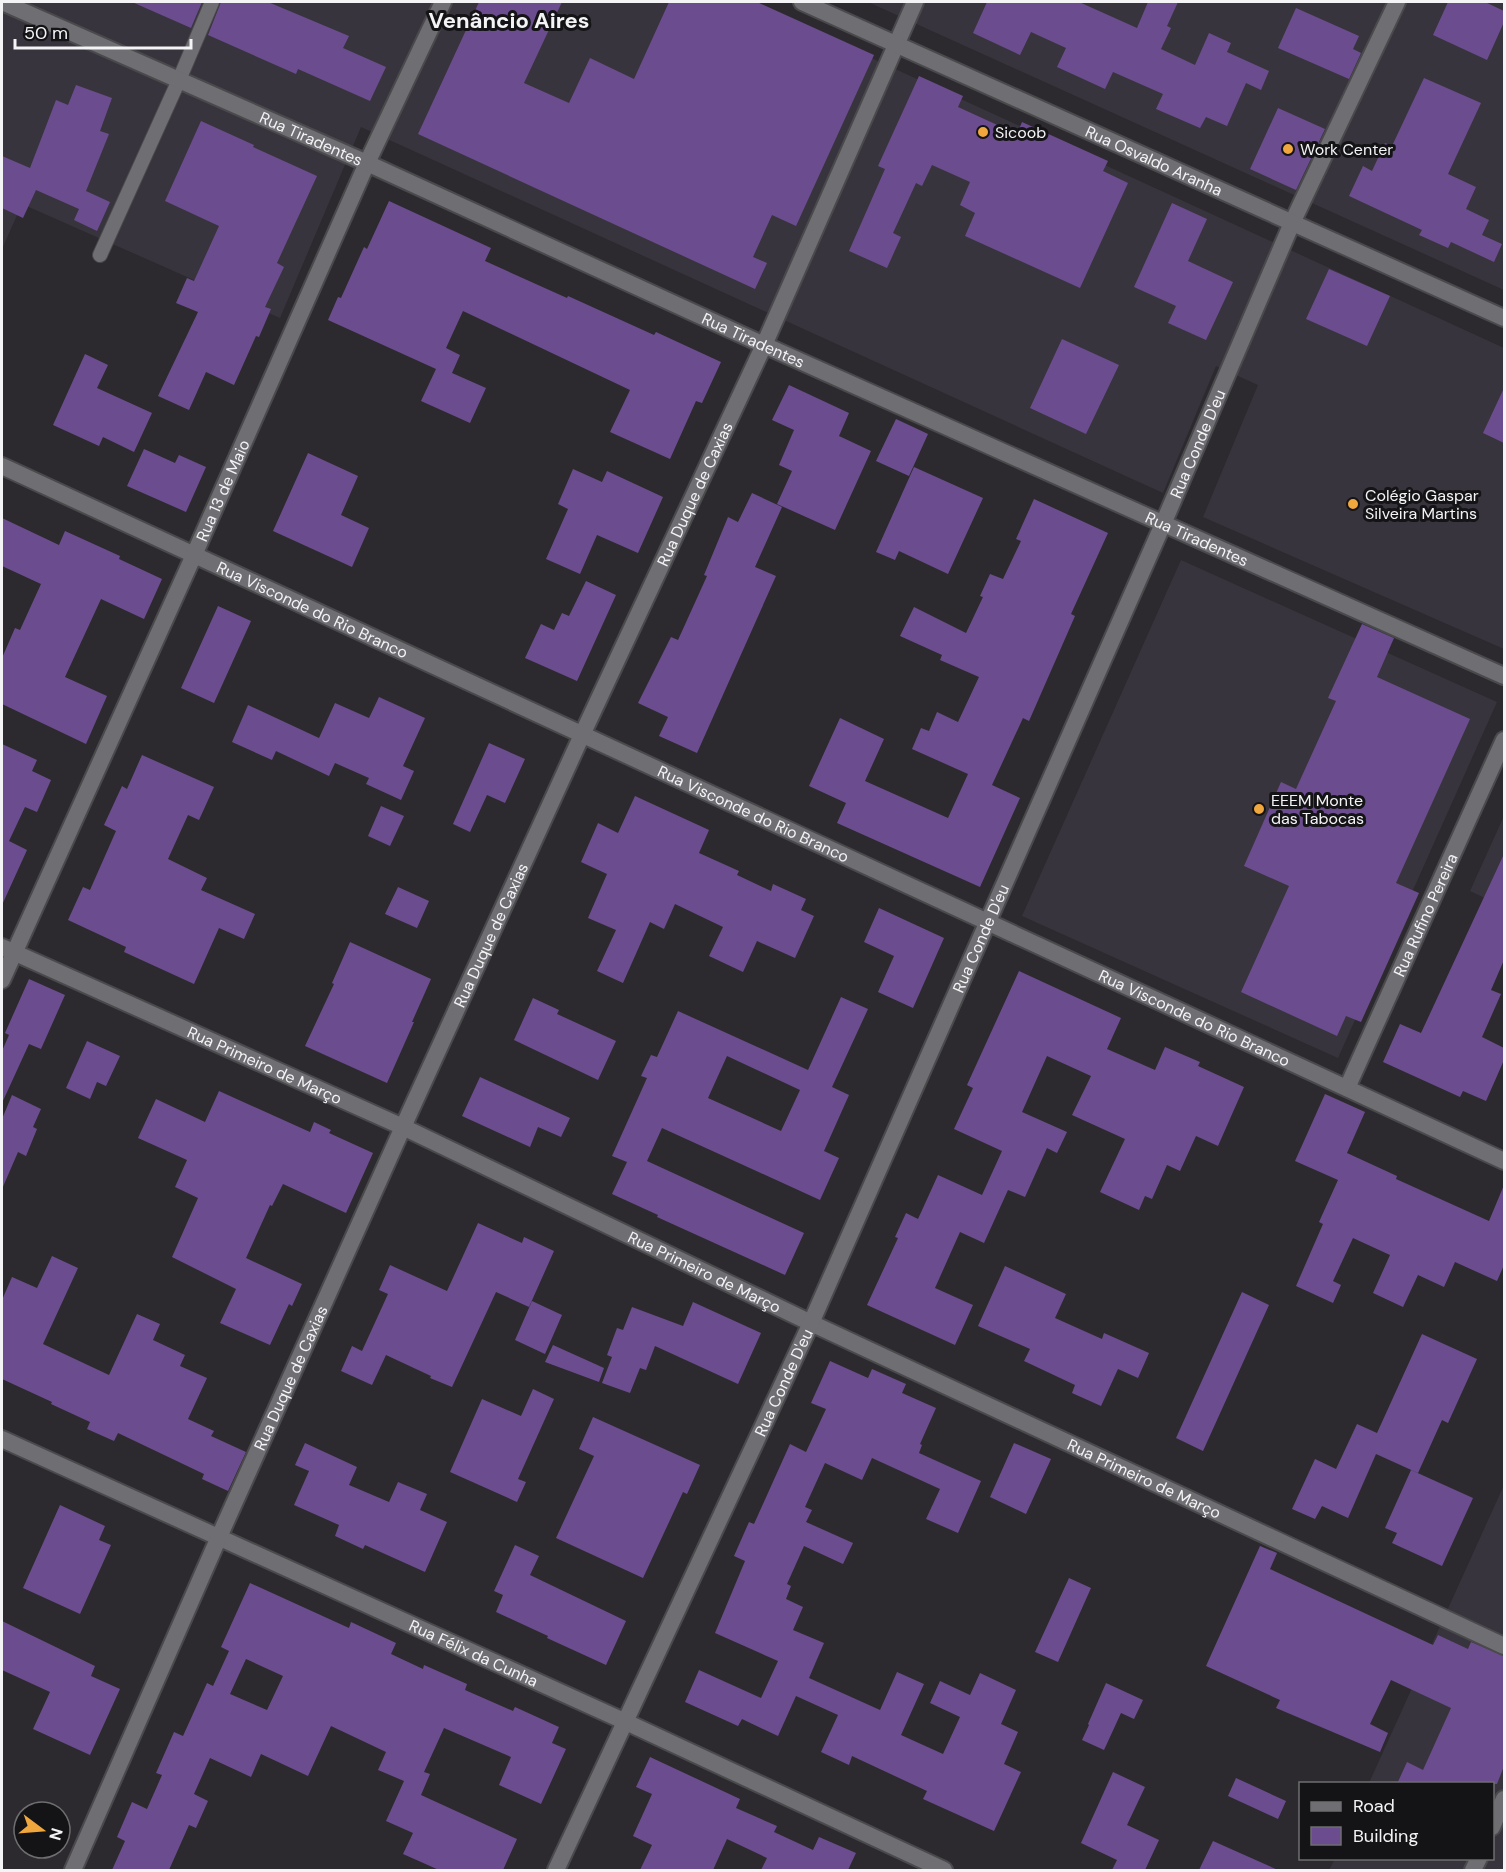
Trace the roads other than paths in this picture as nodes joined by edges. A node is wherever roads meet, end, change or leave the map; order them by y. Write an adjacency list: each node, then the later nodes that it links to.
1 (2, 2): 8 (street, Rua Tiradentes)
2 (212, 2): 8 (lane)
3 (443, 2): 9 (street, Rua 13 de Maio)
4 (802, 2): 7 (street, Rua Osvaldo Aranha)
5 (915, 2): 7 (street, Rua Duque de Caxias)
6 (1396, 2): 10 (street, Rua Conde D'eu)
7 (896, 44): 10 (street, Rua Osvaldo Aranha); 13 (street, Rua Duque de Caxias)
8 (180, 80): 9 (street, Rua Tiradentes); 11 (lane)
9 (367, 163): 13 (street, Rua Tiradentes); 16 (street, Rua 13 de Maio)
10 (1292, 223): 12 (street, Rua Osvaldo Aranha); 15 (street, Rua Conde D'eu)
11 (100, 255)
12 (1504, 318)
13 (764, 345): 15 (street, Rua Tiradentes); 18 (street, Rua Duque de Caxias)
14 (2, 466): 16 (street, Rua Visconde do Rio Branco)
15 (1163, 524): 17 (street, Rua Tiradentes); 20 (street, Rua Conde D'eu)
16 (194, 555): 18 (street, Rua Visconde do Rio Branco); 21 (street, Rua 13 de Maio)
17 (1504, 676)
18 (582, 735): 20 (street, Rua Visconde do Rio Branco); 24 (street, Rua Duque de Caxias)
19 (1504, 740): 23 (street, Rua Rufino Pereira)
20 (988, 922): 23 (street, Rua Visconde do Rio Branco); 26 (street, Rua Conde D'eu)
21 (8, 950): 22 (street, Rua 13 de Maio); 24 (street, Rua Primeiro de Março)
22 (2, 980)
23 (1347, 1088): 25 (street, Rua Visconde do Rio Branco)
24 (404, 1127): 26 (street, Rua Primeiro de Março); 28 (street, Rua Duque de Caxias)
25 (1504, 1161)
26 (811, 1323): 29 (street, Rua Primeiro de Março); 30 (street, Rua Conde D'eu)
27 (2, 1439): 28 (street, Rua Félix da Cunha)
28 (219, 1538): 30 (street, Rua Félix da Cunha); 33 (street, Rua Duque de Caxias)
29 (1504, 1646)
30 (626, 1722): 34 (street, Rua Conde D'eu); 35 (street, Rua Félix da Cunha)
31 (1504, 1799): 32 (street)
32 (1494, 1822)
33 (73, 1870)
34 (556, 1870)
35 (944, 1870)

